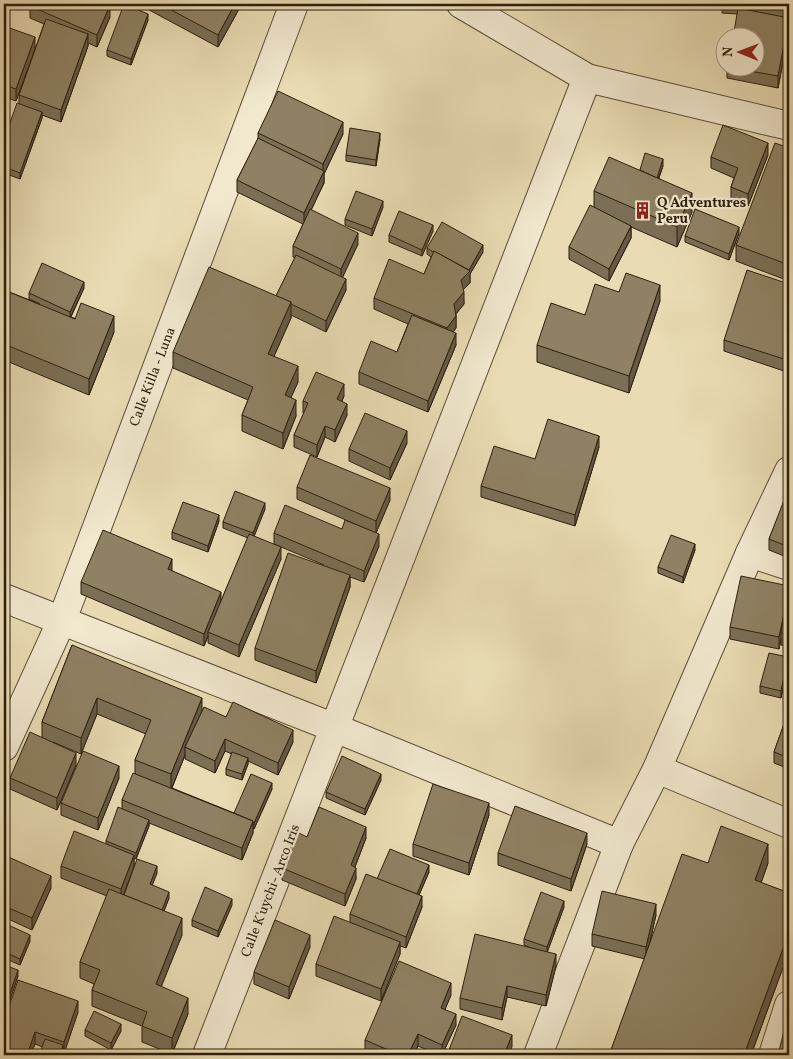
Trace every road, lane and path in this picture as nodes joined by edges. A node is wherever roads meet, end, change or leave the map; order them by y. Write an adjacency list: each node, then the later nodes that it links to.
1 (294, 4): 9 (street, Calle Killa - Luna)
2 (461, 4): 3 (street)
3 (587, 78): 4 (street); 10 (street, Calle K'uychi- Arco Iris)
4 (789, 126)
5 (789, 471): 6 (street)
6 (750, 553): 7 (street); 12 (street)
7 (789, 566)
8 (4, 598): 9 (street)
9 (62, 620): 10 (street); 11 (street, Calle Killa - Luna)
10 (336, 728): 14 (street); 16 (street, Calle K'uychi- Arco Iris)
11 (4, 747)
12 (657, 769): 13 (street); 14 (street)
13 (789, 824)
14 (619, 844): 17 (street)
15 (789, 1005): 18 (street)
16 (207, 1055)
17 (538, 1055)
18 (773, 1055)

